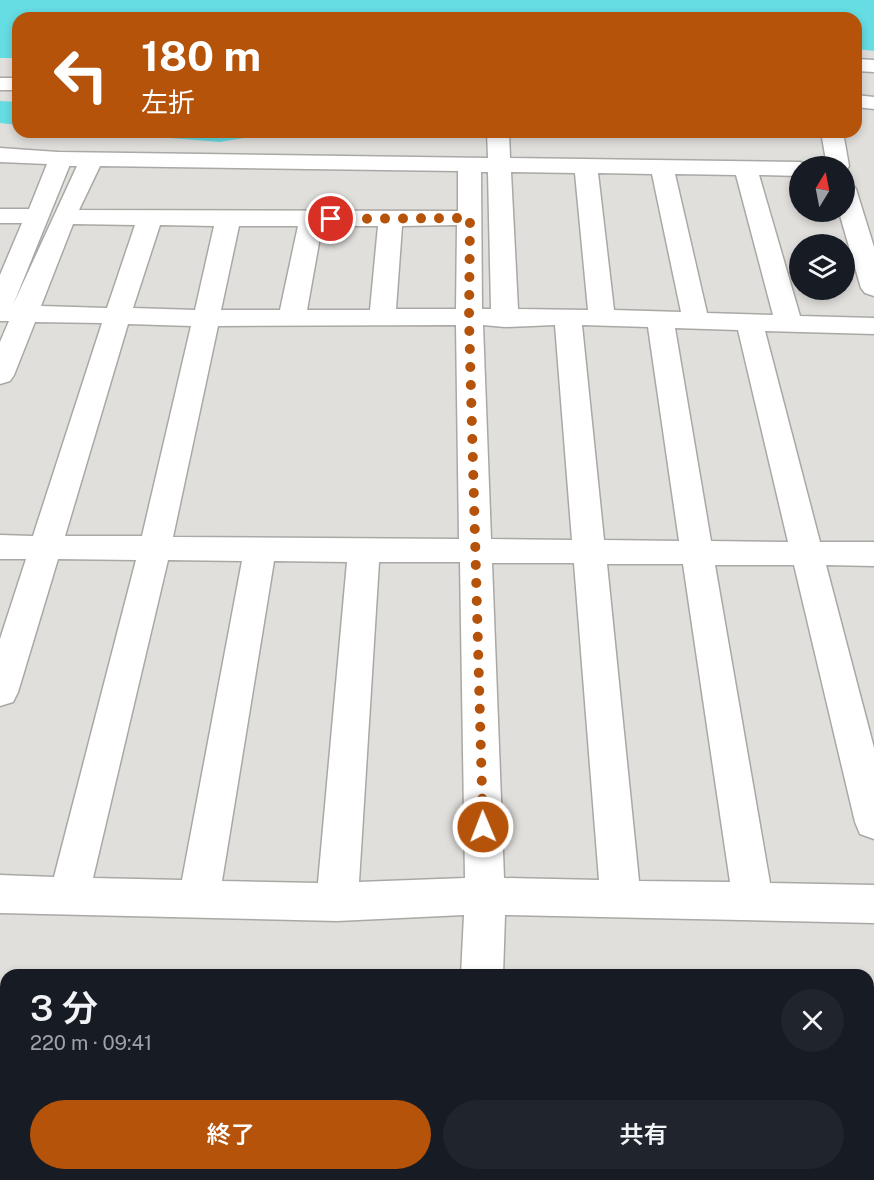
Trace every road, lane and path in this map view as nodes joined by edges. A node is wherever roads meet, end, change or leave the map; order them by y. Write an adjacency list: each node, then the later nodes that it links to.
1 (499, 138): 8 (street)
2 (833, 138): 4 (street)
3 (0, 156): 5 (street)
4 (836, 156)
5 (58, 159): 6 (street); 14 (street)
6 (92, 159): 7 (street); 15 (street)
7 (470, 165): 8 (street); 18 (street)
8 (501, 165): 9 (street); 32 (street)
9 (586, 167): 10 (street); 30 (street)
10 (662, 168): 11 (street); 34 (street)
11 (746, 169): 12 (street); 36 (street)
12 (789, 169)
13 (0, 216): 14 (street)
14 (37, 216): 24 (street)
15 (63, 217): 16 (street); 24 (street)
16 (150, 218): 19 (street); 25 (street)
17 (391, 218): 18 (street); 20 (street); 29 (street)
18 (470, 218): 31 (street)
19 (228, 219): 20 (street); 27 (street)
20 (311, 219): 28 (street)
21 (855, 219): 22 (street)
22 (869, 258): 23 (street)
23 (874, 288)
24 (8, 311): 25 (street); 38 (street)
25 (117, 316): 27 (street); 40 (street)
26 (568, 317): 30 (street); 32 (street); 45 (street)
27 (206, 318): 28 (street); 41 (street)
28 (292, 318): 29 (street)
29 (382, 318): 31 (street)
30 (602, 318): 33 (street)
31 (469, 319): 32 (street); 44 (street)
32 (505, 319)
33 (660, 320): 34 (street); 46 (street)
34 (696, 321): 35 (street)
35 (749, 322): 36 (street); 47 (street)
36 (789, 324): 37 (street)
37 (874, 326)
38 (0, 375)
39 (0, 547): 40 (street)
40 (47, 548): 41 (street); 49 (street)
41 (155, 548): 42 (street); 52 (street)
42 (260, 549): 43 (street); 54 (street)
43 (364, 550): 44 (street); 57 (street)
44 (476, 550): 45 (street); 53 (street)
45 (590, 552): 46 (street); 55 (street)
46 (696, 552): 47 (street); 56 (street)
47 (806, 553): 48 (street); 50 (street)
48 (874, 554)
49 (0, 692)
50 (874, 822)
51 (0, 894): 52 (street)
52 (69, 895): 54 (street)
53 (485, 896): 55 (street); 57 (street); 59 (street)
54 (199, 898): 57 (street)
55 (621, 899): 56 (street)
56 (753, 901): 58 (street)
57 (337, 902)
58 (874, 904)
59 (482, 969)

